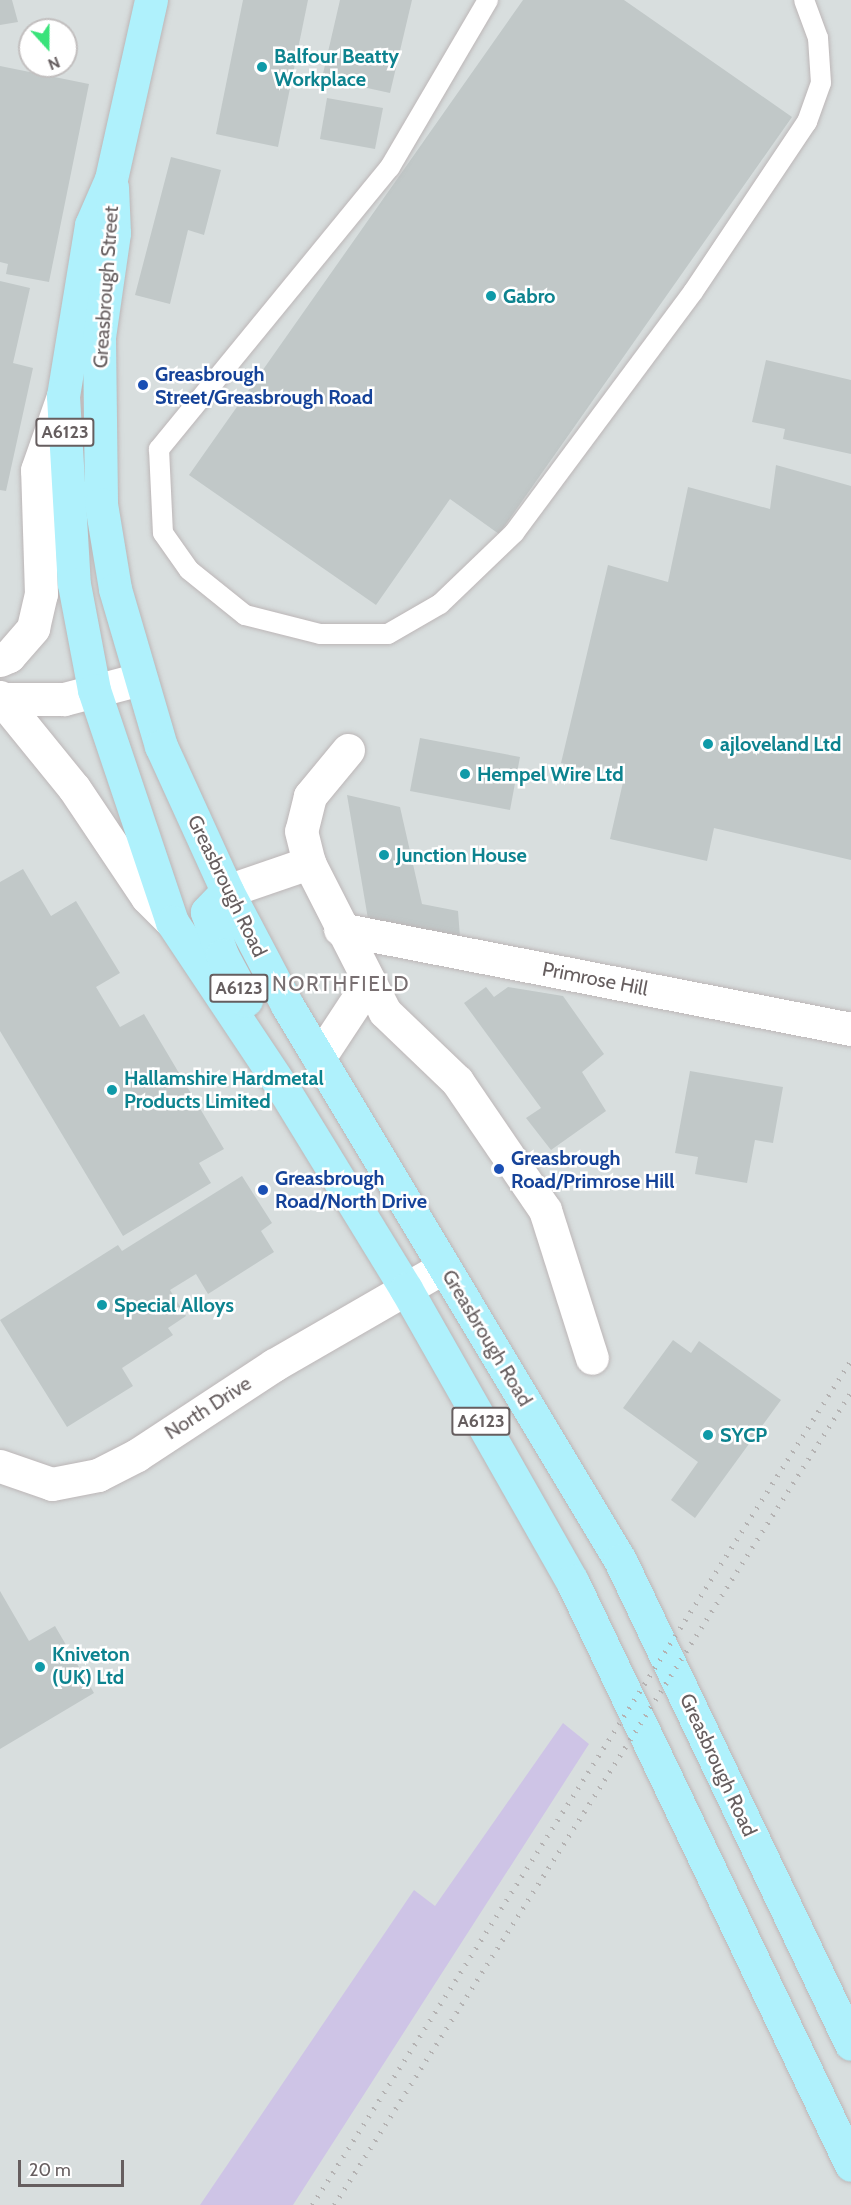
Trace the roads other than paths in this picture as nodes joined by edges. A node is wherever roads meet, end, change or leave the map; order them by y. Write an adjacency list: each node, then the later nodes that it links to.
1 (151, 0): 4 (main road, Greasbrough Street / A6123)
2 (488, 0): 3 (lane)
3 (804, 0)
4 (111, 179): 5 (main road, Greasbrough Street / A6123); 6 (main road, Greasbrough Street / A6123)
5 (63, 396): 7 (street, Greasbrough Street); 9 (main road, Greasbrough Street / A6123)
6 (106, 534): 8 (main road, Greasbrough Street / A6123); 9 (main road, A6123)
7 (0, 660)
8 (140, 679): 9 (street); 13 (main road, Greasbrough Road / A6123)
9 (94, 690): 10 (street); 14 (main road, A6123)
10 (2, 698): 14 (street)
11 (348, 750): 12 (street)
12 (309, 863): 13 (street); 15 (street)
13 (226, 891): 18 (main road, Greasbrough Road / A6123); 19 (main road, A6123)
14 (172, 922): 19 (main road, A6123)
15 (340, 929): 16 (street); 17 (street, Primrose Hill)
16 (369, 982): 18 (street); 22 (street)
17 (851, 1029)
18 (319, 1058): 20 (main road, Greasbrough Road / A6123)
19 (284, 1090): 21 (main road, A6123)
20 (444, 1267): 21 (street, North Drive); 24 (main road, Greasbrough Road / A6123)
21 (406, 1289): 23 (street, North Drive); 25 (main road, A6123)
22 (592, 1358)
23 (0, 1466)
24 (851, 2044)
25 (851, 2165)

